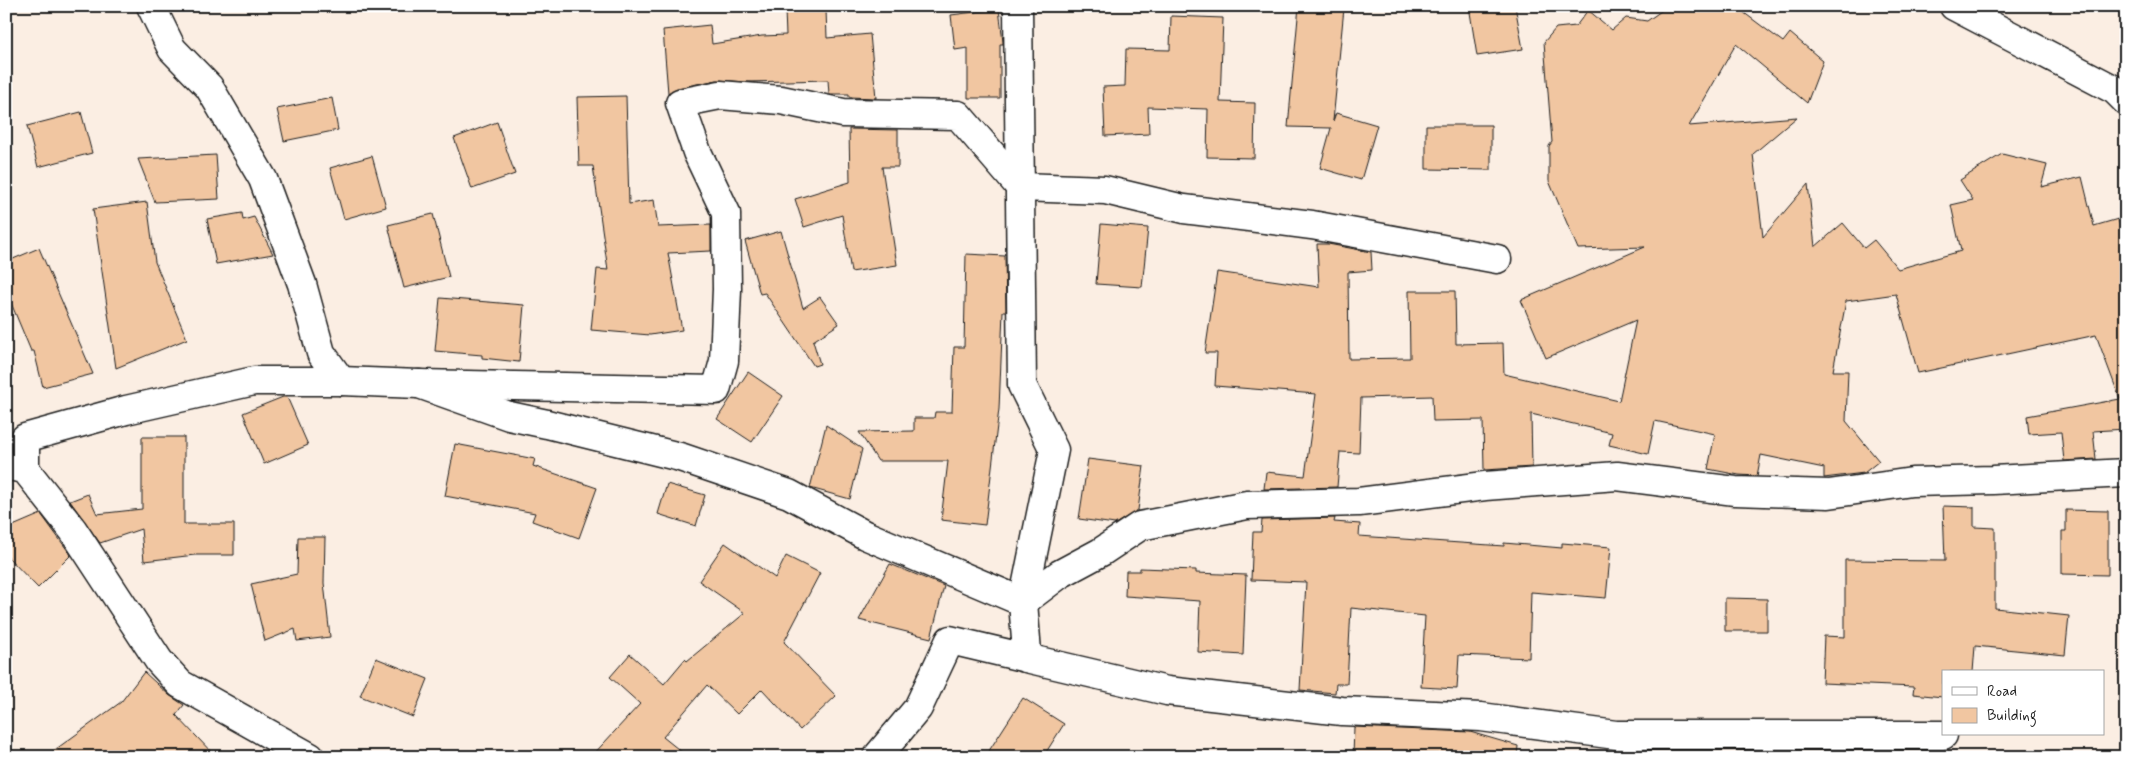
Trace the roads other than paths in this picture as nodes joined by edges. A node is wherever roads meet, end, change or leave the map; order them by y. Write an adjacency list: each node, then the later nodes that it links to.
1 (151, 6): 7 (street)
2 (1018, 6): 5 (street)
3 (1954, 6): 4 (street)
4 (2126, 101)
5 (1020, 187): 6 (street); 8 (street); 11 (street)
6 (1497, 259)
7 (341, 381): 8 (street); 9 (street)
8 (419, 384): 11 (street)
9 (15, 467): 14 (street)
10 (2126, 473): 11 (street)
11 (1023, 602): 12 (street)
12 (1026, 658): 13 (street); 15 (street)
13 (1942, 735)
14 (310, 757)
15 (877, 757)

